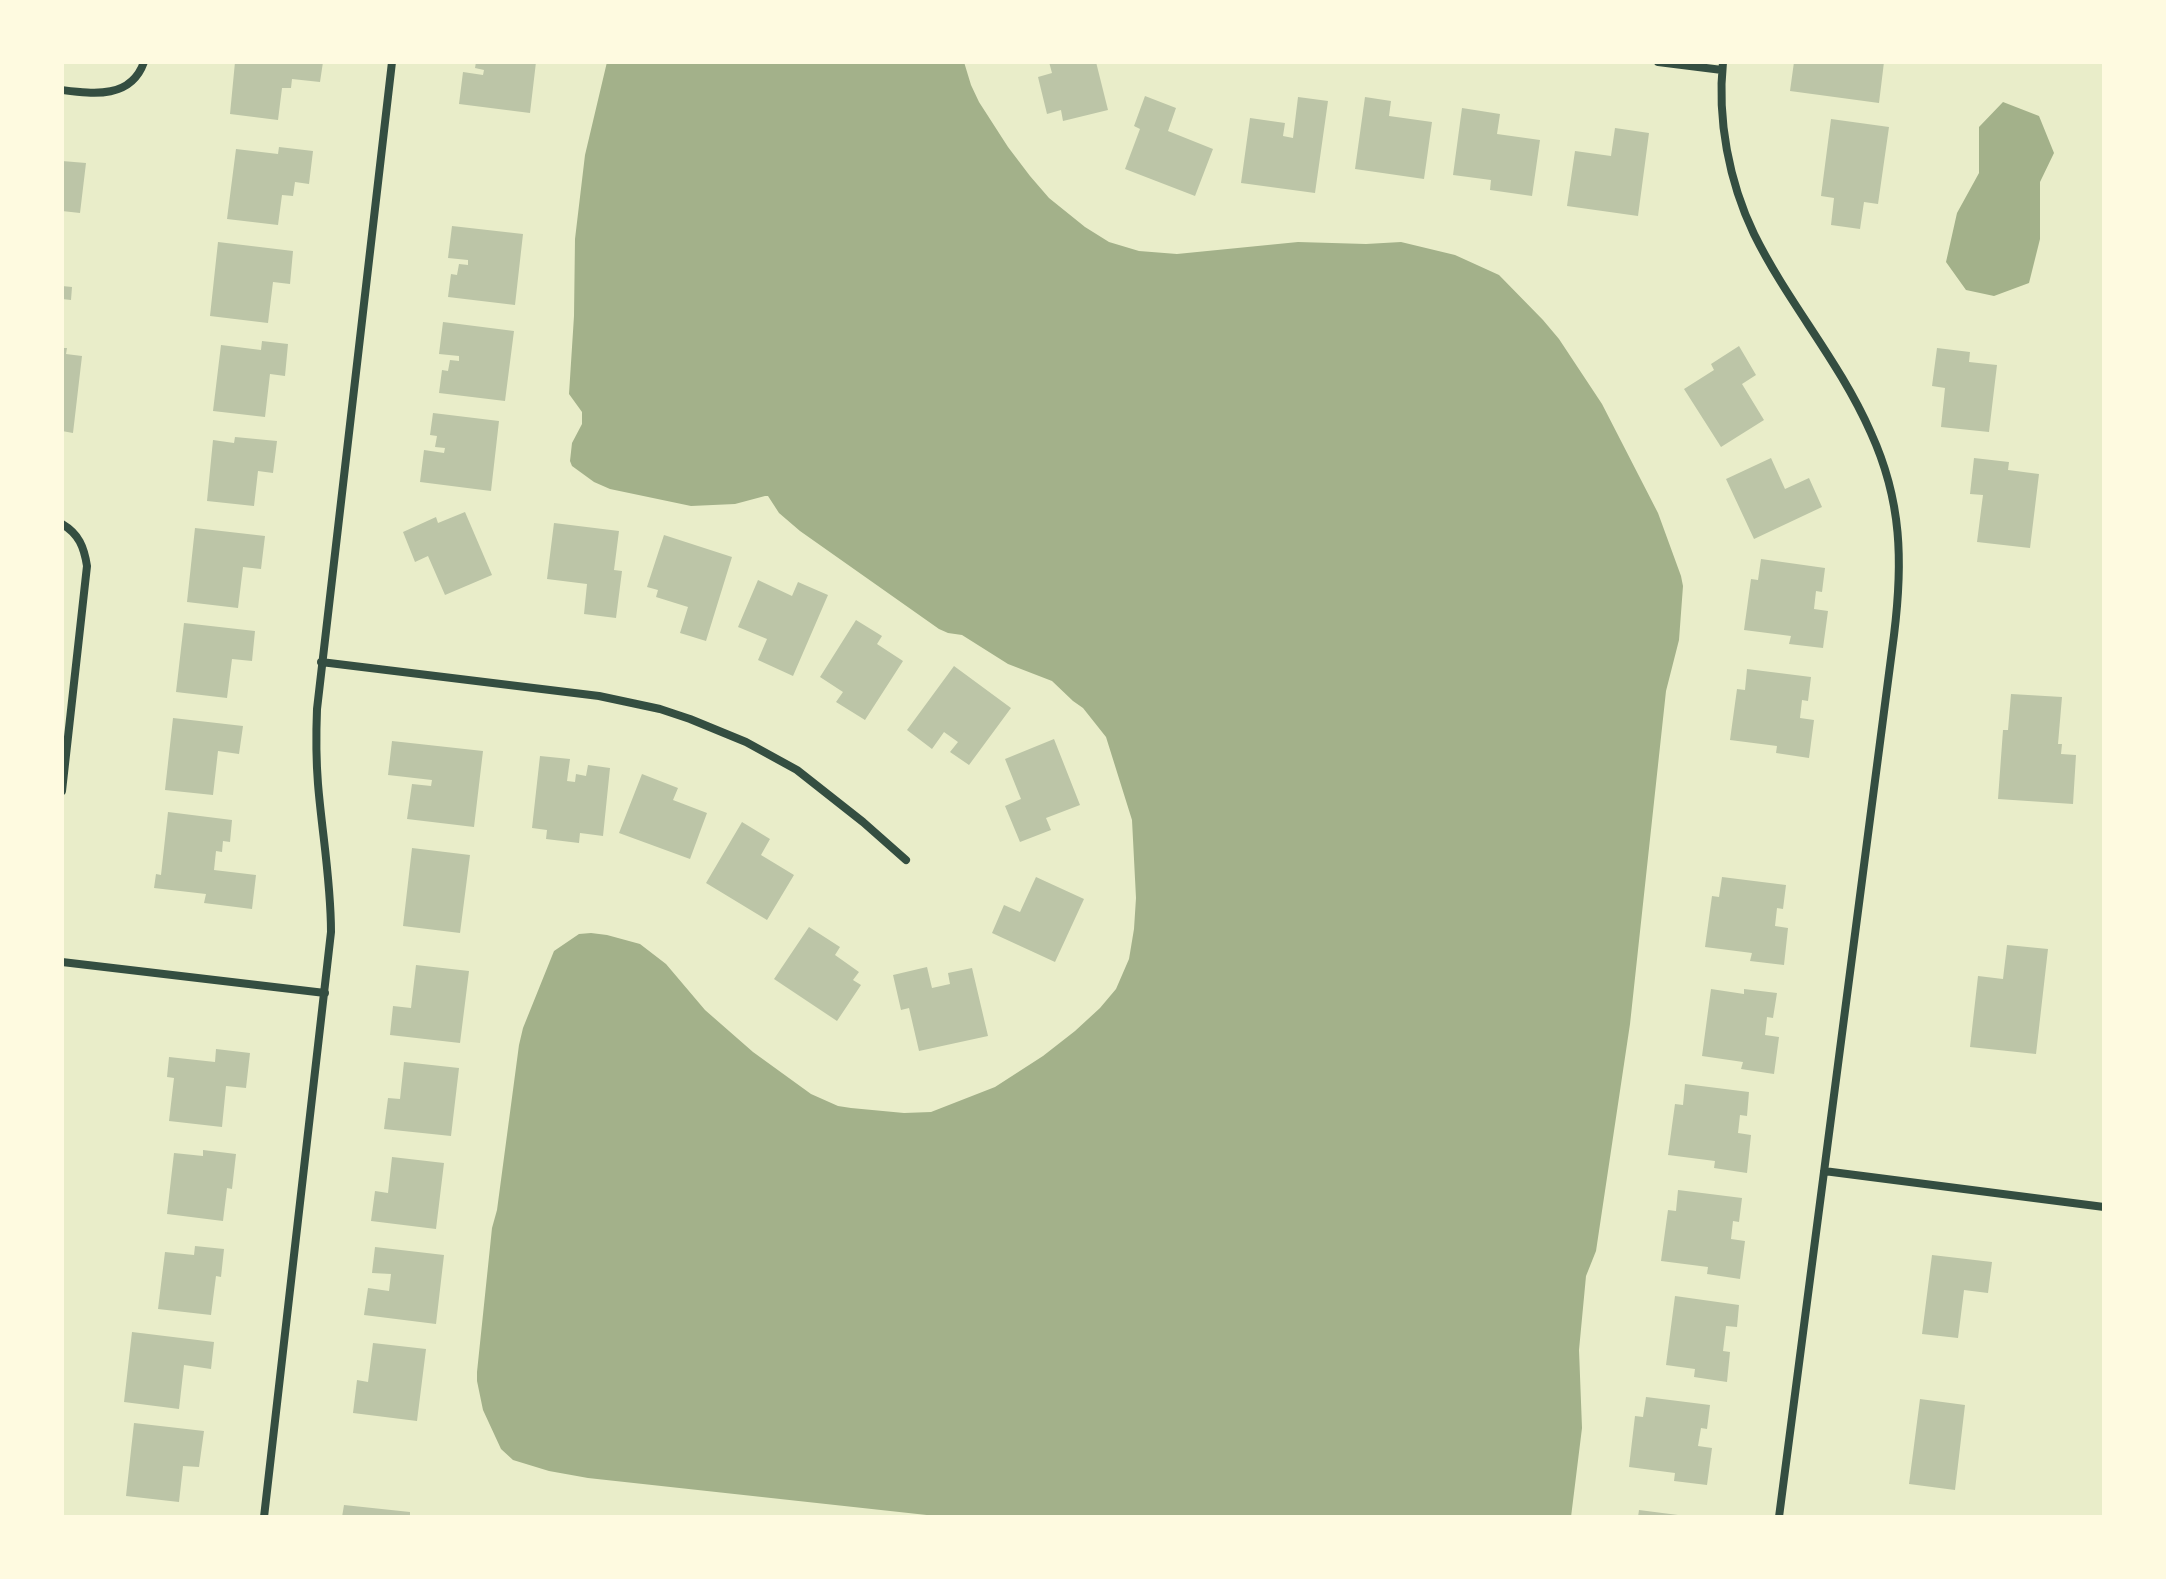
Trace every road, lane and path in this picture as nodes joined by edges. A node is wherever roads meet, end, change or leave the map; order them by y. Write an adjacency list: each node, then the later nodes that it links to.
1 (144, 62): 5 (street)
2 (392, 62): 7 (street)
3 (1658, 62): 4 (street)
4 (1723, 66): 12 (street)
5 (62, 90)
6 (62, 524): 8 (street)
7 (321, 662): 9 (street); 11 (street)
8 (62, 791)
9 (906, 860)
10 (62, 962): 11 (street)
11 (325, 993): 14 (street)
12 (1824, 1171): 13 (street); 15 (street)
13 (2104, 1207)
14 (264, 1517)
15 (1779, 1517)

